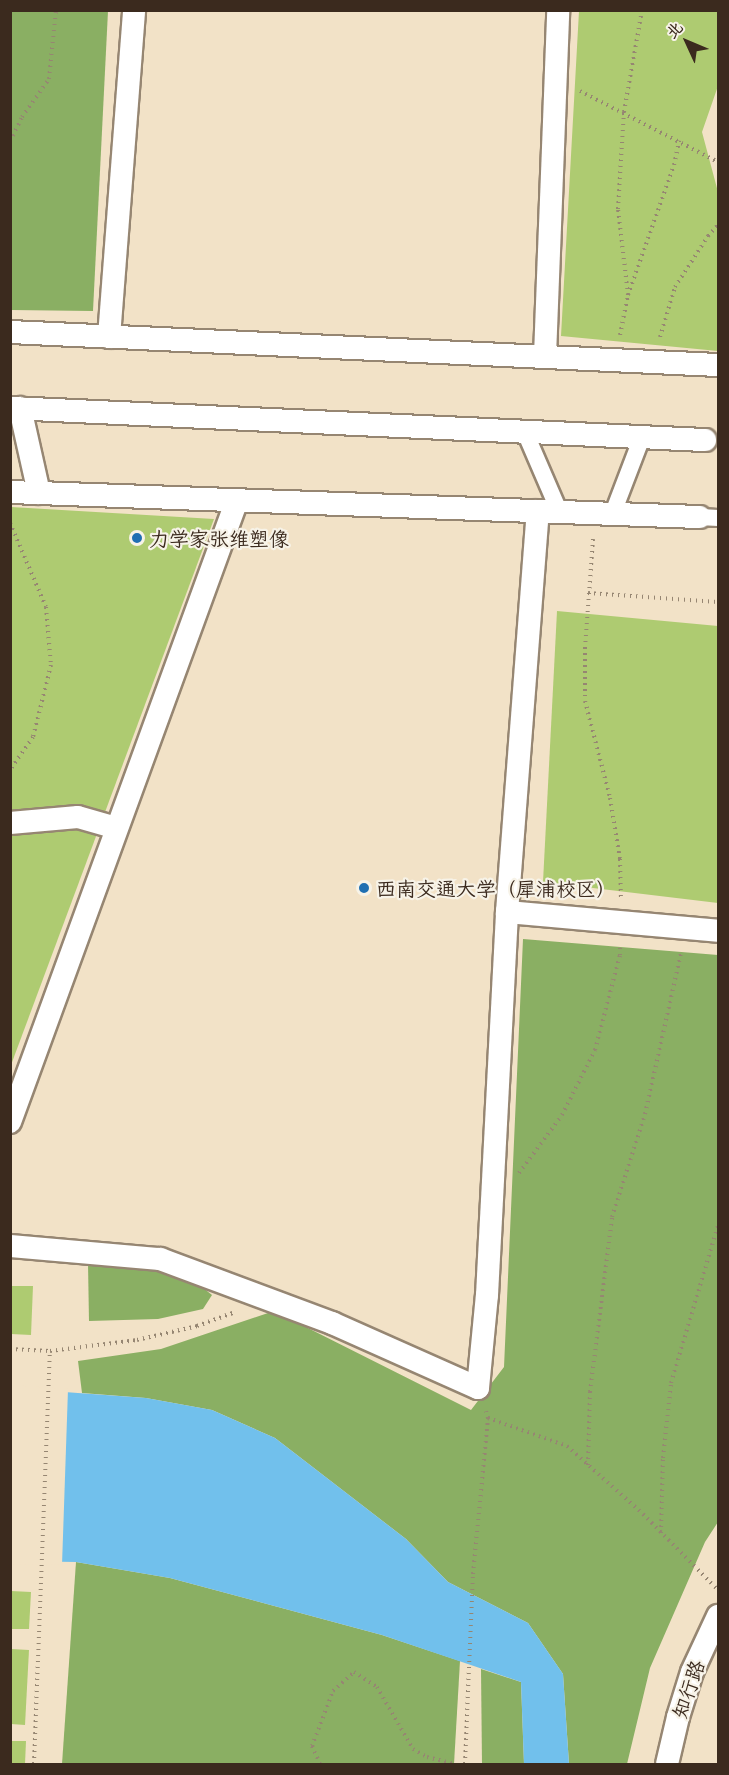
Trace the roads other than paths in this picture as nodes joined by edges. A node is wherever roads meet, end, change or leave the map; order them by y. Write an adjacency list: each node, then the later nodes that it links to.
1 (134, 10): 4 (street)
2 (558, 10): 5 (street)
3 (10, 332): 4 (street)
4 (109, 337): 5 (street)
5 (545, 356): 6 (street)
6 (718, 365)
7 (15, 408): 8 (street); 12 (street)
8 (525, 432): 9 (street); 14 (street)
9 (642, 437): 10 (street); 15 (street)
10 (705, 440)
11 (10, 492): 12 (street)
12 (39, 492): 13 (street)
13 (237, 500): 14 (street); 18 (street)
14 (548, 511): 15 (street); 19 (street)
15 (604, 513): 16 (street)
16 (709, 517)
17 (10, 823): 18 (street)
18 (116, 828): 21 (street)
19 (507, 912): 20 (street); 22 (street)
20 (718, 931)
21 (10, 1122)
22 (10, 1246)
23 (718, 1616): 24 (street, 知行路)
24 (667, 1764)

